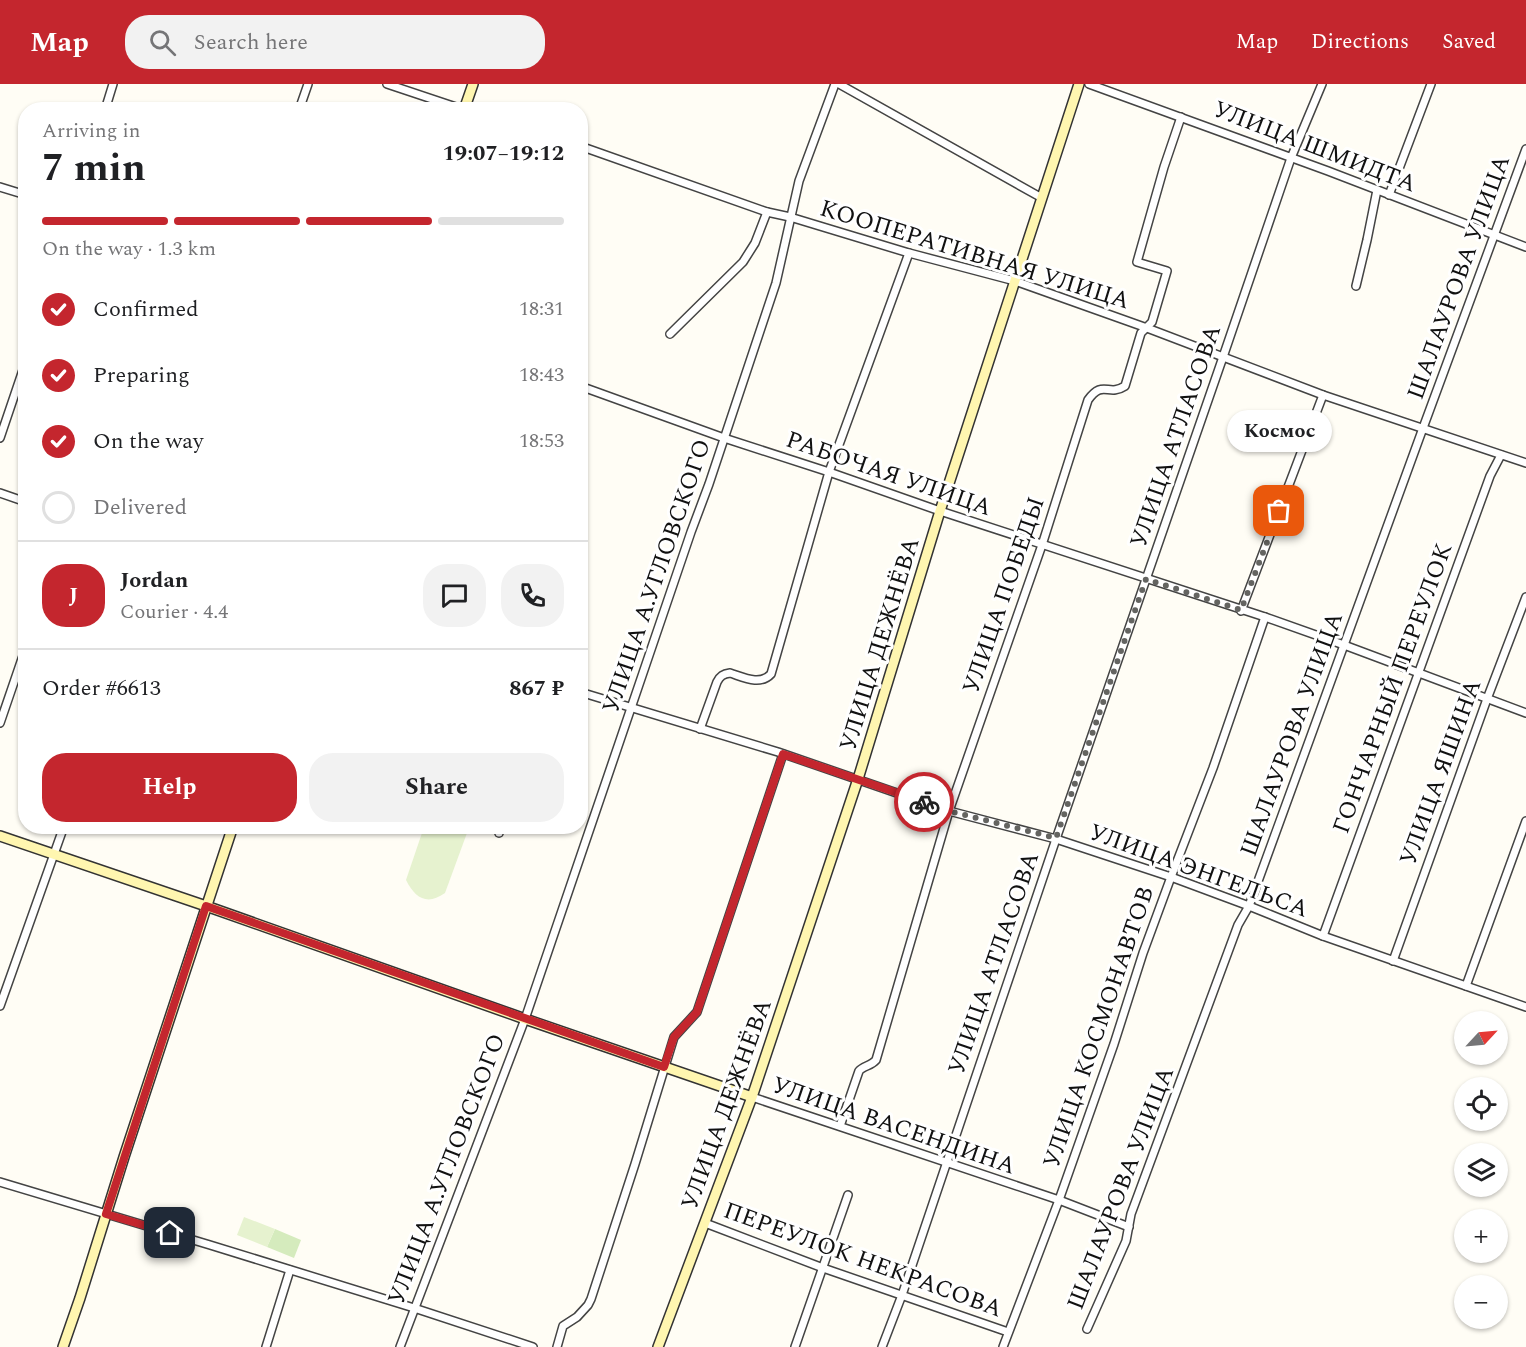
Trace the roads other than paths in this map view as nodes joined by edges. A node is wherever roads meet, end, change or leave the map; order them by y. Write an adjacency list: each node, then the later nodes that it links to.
1 (113, 84): 10 (street)
2 (308, 84): 11 (street)
3 (387, 84): 12 (street)
4 (473, 84): 13 (main road)
5 (837, 84): 22 (street); 24 (street, УЛИЦА А.УГЛОВСКОГО)
6 (1079, 84): 22 (main road, УЛИЦА ДЕЖНЁВА)
7 (1089, 84): 14 (street, УЛИЦА ШМИДТА)
8 (1322, 84): 17 (street, УЛИЦА АТЛАСОВА)
9 (1431, 84): 21 (street)
10 (107, 102)
11 (302, 102)
12 (443, 102)
13 (467, 102)
14 (1181, 117): 17 (street, УЛИЦА ШМИДТА); 30 (street, УЛИЦА ПОБЕДЫ)
15 (588, 149): 23 (street, КООПЕРАТИВНАЯ УЛИЦА)
16 (1526, 149): 25 (street, ШАЛАУРОВА УЛИЦА)
17 (1291, 158): 19 (street, УЛИЦА ШМИДТА); 32 (street, УЛИЦА АТЛАСОВА)
18 (0, 186): 20 (street)
19 (1377, 190): 21 (street, УЛИЦА ШМИДТА); 29 (street)
20 (18, 192)
21 (1389, 195): 25 (street, УЛИЦА ШМИДТА)
22 (1042, 198): 28 (main road, УЛИЦА ДЕЖНЁВА)
23 (767, 212): 24 (street, КООПЕРАТИВНАЯ УЛИЦА); 31 (street)
24 (790, 217): 27 (street, КООПЕРАТИВНАЯ УЛИЦА); 38 (street, УЛИЦА А.УГЛОВСКОГО)
25 (1494, 235): 26 (street, УЛИЦА ШМИДТА); 36 (street, ШАЛАУРОВА УЛИЦА)
26 (1526, 247)
27 (909, 253): 28 (street, КООПЕРАТИВНАЯ УЛИЦА); 41 (street)
28 (1015, 281): 30 (street, КООПЕРАТИВНАЯ УЛИЦА); 44 (main road, УЛИЦА ДЕЖНЁВА)
29 (1356, 286)
30 (1147, 328): 32 (street, КООПЕРАТИВНАЯ УЛИЦА); 45 (street, УЛИЦА ПОБЕДЫ)
31 (670, 334)
32 (1223, 357): 35 (street, КООПЕРАТИВНАЯ УЛИЦА); 46 (street, УЛИЦА АТЛАСОВА)
33 (18, 385): 37 (street)
34 (588, 389): 38 (street, РАБОЧАЯ УЛИЦА)
35 (1323, 394): 36 (street, КООПЕРАТИВНАЯ УЛИЦА); 48 (street)
36 (1423, 428): 39 (street, КООПЕРАТИВНАЯ УЛИЦА); 50 (street, ШАЛАУРОВА УЛИЦА)
37 (0, 438)
38 (724, 438): 41 (street, РАБОЧАЯ УЛИЦА); 55 (street, УЛИЦА А.УГЛОВСКОГО)
39 (1501, 455): 40 (street, КООПЕРАТИВНАЯ УЛИЦА); 52 (street, ГОНЧАРНЫЙ ПЕРЕУЛОК)
40 (1525, 461)
41 (829, 472): 44 (street, РАБОЧАЯ УЛИЦА); 58 (street)
42 (0, 493): 43 (street)
43 (18, 499)
44 (940, 511): 45 (street, РАБОЧАЯ УЛИЦА); 60 (main road, УЛИЦА ДЕЖНЁВА)
45 (1042, 545): 46 (street, РАБОЧАЯ УЛИЦА); 61 (street, УЛИЦА ПОБЕДЫ)
46 (1146, 579): 48 (street, РАБОЧАЯ УЛИЦА); 66 (street, УЛИЦА АТЛАСОВА)
47 (1526, 597): 54 (street, УЛИЦА ЯШИНА)
48 (1241, 610): 49 (street, РАБОЧАЯ УЛИЦА)
49 (1265, 617): 50 (street, РАБОЧАЯ УЛИЦА); 68 (street, УЛИЦА КОСМОНАВТОВ)
50 (1344, 645): 52 (street, РАБОЧАЯ УЛИЦА); 70 (street, ШАЛАУРОВА УЛИЦА)
51 (18, 670): 57 (street)
52 (1418, 674): 54 (street, РАБОЧАЯ УЛИЦА); 71 (street, ГОНЧАРНЫЙ ПЕРЕУЛОК)
53 (588, 694): 55 (street, УЛИЦА ЭНГЕЛЬСА)
54 (1487, 699): 56 (street, РАБОЧАЯ УЛИЦА); 72 (street, УЛИЦА ЯШИНА)
55 (632, 707): 58 (street, УЛИЦА ЭНГЕЛЬСА); 76 (street, УЛИЦА А.УГЛОВСКОГО)
56 (1526, 713)
57 (0, 723)
58 (700, 729): 59 (street, УЛИЦА ЭНГЕЛЬСА)
59 (783, 754): 60 (street, УЛИЦА ЭНГЕЛЬСА); 77 (street)
60 (858, 779): 61 (street, УЛИЦА ЭНГЕЛЬСА); 78 (main road, УЛИЦА ДЕЖНЁВА)
61 (949, 811): 66 (street, УЛИЦА ЭНГЕЛЬСА); 79 (street, УЛИЦА ПОБЕДЫ)
62 (1526, 821): 73 (street)
63 (61, 834): 67 (street)
64 (230, 834): 69 (main road)
65 (0, 836): 67 (main road, УЛИЦА ВАСЕНДИНА)
66 (1056, 838): 68 (street, УЛИЦА ЭНГЕЛЬСА); 80 (street, УЛИЦА АТЛАСОВА)
67 (54, 855): 69 (main road, УЛИЦА ВАСЕНДИНА); 74 (street)
68 (1171, 877): 70 (street, УЛИЦА ЭНГЕЛЬСА); 83 (street, УЛИЦА КОСМОНАВТОВ)
69 (206, 906): 76 (main road, УЛИЦА ВАСЕНДИНА); 84 (main road)
70 (1249, 906): 71 (street, УЛИЦА ЭНГЕЛЬСА); 86 (street, ШАЛАУРОВА УЛИЦА)
71 (1323, 936): 72 (street, УЛИЦА ЭНГЕЛЬСА)
72 (1393, 961): 73 (street, УЛИЦА ЭНГЕЛЬСА)
73 (1466, 986): 75 (street, УЛИЦА ЭНГЕЛЬСА)
74 (0, 1006)
75 (1526, 1007)
76 (525, 1019): 77 (main road, УЛИЦА ВАСЕНДИНА); 90 (street, УЛИЦА А.УГЛОВСКОГО)
77 (664, 1067): 78 (main road, УЛИЦА ВАСЕНДИНА); 98 (street)
78 (752, 1097): 79 (street, УЛИЦА ВАСЕНДИНА); 85 (main road, УЛИЦА ДЕЖНЁВА)
79 (840, 1126): 80 (street, УЛИЦА ВАСЕНДИНА)
80 (946, 1163): 83 (street, УЛИЦА ВАСЕНДИНА); 89 (street, УЛИЦА АТЛАСОВА)
81 (0, 1182): 84 (street)
82 (849, 1195): 87 (street)
83 (1059, 1200): 86 (street, УЛИЦА ВАСЕНДИНА); 92 (street, УЛИЦА КОСМОНАВТОВ)
84 (106, 1214): 88 (street); 94 (main road)
85 (705, 1223): 87 (street, ПЕРЕУЛОК НЕКРАСОВА); 99 (main road, УЛИЦА ДЕЖНЁВА)
86 (1129, 1227): 91 (street, ШАЛАУРОВА УЛИЦА)
87 (823, 1268): 89 (street, ПЕРЕУЛОК НЕКРАСОВА); 100 (street)
88 (290, 1270): 90 (street); 95 (street)
89 (902, 1295): 92 (street, ПЕРЕУЛОК НЕКРАСОВА); 101 (street, УЛИЦА АТЛАСОВА)
90 (414, 1308): 93 (street); 96 (street, УЛИЦА А.УГЛОВСКОГО)
91 (1087, 1329)
92 (1008, 1332): 102 (street, УЛИЦА КОСМОНАВТОВ)
93 (509, 1344): 97 (street)
94 (63, 1347)
95 (266, 1347)
96 (400, 1347)
97 (533, 1347)
98 (556, 1347)
99 (658, 1347)
100 (795, 1347)
101 (882, 1347)
102 (1003, 1347)

